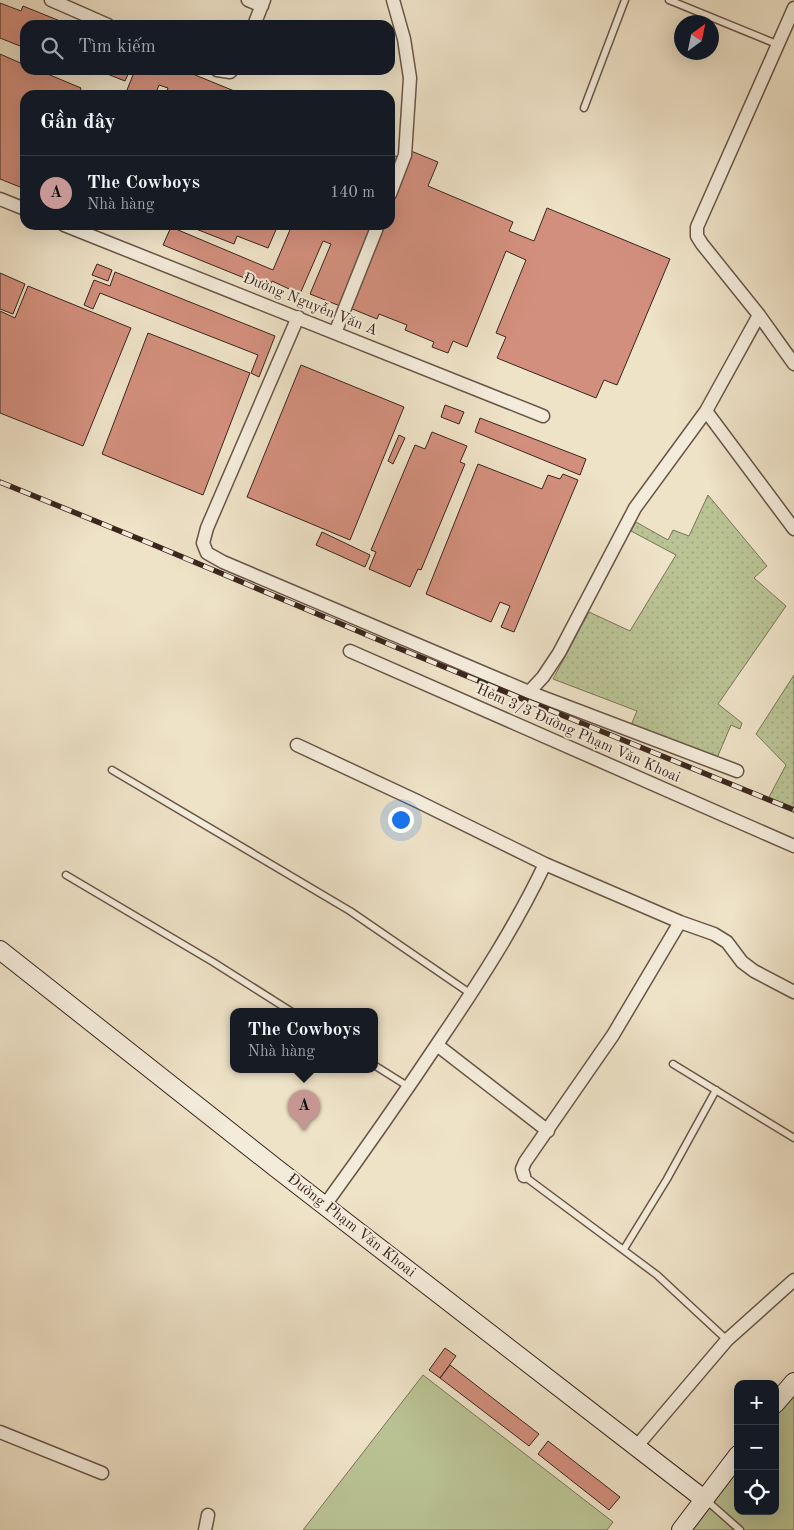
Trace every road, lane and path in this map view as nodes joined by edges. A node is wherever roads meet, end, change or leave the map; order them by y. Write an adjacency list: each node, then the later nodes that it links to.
1 (51, 0): 8 (street)
2 (248, 0): 6 (street)
3 (393, 0): 12 (street)
4 (625, 0): 11 (lane)
5 (669, 0): 10 (lane)
6 (263, 3): 9 (street)
7 (794, 8): 10 (street)
8 (97, 20)
9 (256, 20)
10 (779, 45): 17 (street)
11 (584, 108)
12 (395, 182)
13 (0, 199): 14 (street)
14 (20, 207)
15 (77, 230): 18 (street, Đường Nguyễn Văn A)
16 (376, 230): 19 (street)
17 (759, 315): 20 (street); 21 (street)
18 (298, 317): 19 (street, Đường Nguyễn Văn A); 25 (street)
19 (335, 333): 22 (street, Đường Nguyễn Văn A)
20 (794, 364)
21 (706, 411): 23 (street); 25 (street)
22 (543, 416)
23 (794, 529)
24 (350, 651): 29 (street, Hẻm 3/3 Đường Phạm Văn Khoai)
25 (529, 692): 28 (street)
26 (297, 745): 30 (street)
27 (112, 770): 35 (lane)
28 (737, 771)
29 (794, 846)
30 (545, 864): 32 (street); 35 (street)
31 (66, 875): 36 (lane)
32 (680, 922): 34 (street); 42 (street)
33 (0, 950): 45 (street, Đường Phạm Văn Khoai)
34 (794, 992)
35 (472, 994): 37 (street)
36 (286, 1008)
37 (437, 1045): 40 (street); 42 (street)
38 (673, 1064): 41 (lane)
39 (378, 1068): 40 (lane)
40 (409, 1087): 45 (street)
41 (716, 1090): 43 (lane); 46 (lane)
42 (548, 1131): 44 (street)
43 (794, 1138)
44 (524, 1176): 46 (lane)
45 (325, 1205): 52 (street, Đường Phạm Văn Khoai)
46 (624, 1249): 48 (lane)
47 (794, 1280): 48 (street)
48 (727, 1340): 52 (street)
49 (794, 1382): 50 (street)
50 (779, 1399)
51 (0, 1432): 54 (street)
52 (636, 1447): 55 (street, Đường Phạm Văn Khoai)
53 (734, 1460): 55 (street)
54 (102, 1473)
55 (705, 1500): 58 (street); 59 (lane)
56 (208, 1515): 57 (street)
57 (205, 1530)
58 (681, 1530)
59 (740, 1530)

